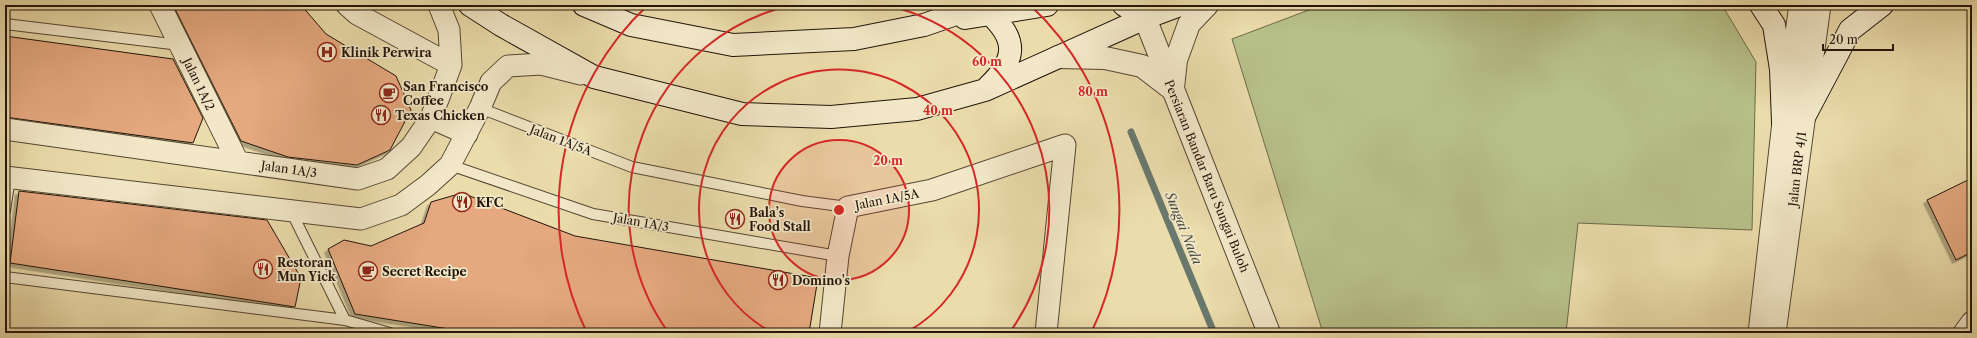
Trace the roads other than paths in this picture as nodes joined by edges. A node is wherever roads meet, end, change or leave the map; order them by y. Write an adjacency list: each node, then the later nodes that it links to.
1 (160, 5): 17 (street, Jalan 1A/2)
2 (347, 5): 19 (street)
3 (439, 5): 19 (street, Jalan 1A/3)
4 (470, 5): 20 (main road)
5 (584, 5): 14 (main road)
6 (1047, 5): 14 (main road)
7 (1124, 5): 15 (main road)
8 (1180, 5): 15 (main road)
9 (1208, 5): 22 (main road)
10 (1761, 5): 25 (main road)
11 (1800, 5): 25 (street, Jalan BRP 4/1)
12 (1820, 5): 25 (street, Jalan BRP 4/1)
13 (1882, 5): 25 (main road)
14 (986, 10): 21 (main road)
15 (1145, 18): 18 (main road); 22 (main road, Persiaran Bandar Baru Sungai Buloh)
16 (5, 24): 17 (lane)
17 (180, 45): 28 (street, Jalan 1A/2)
18 (1058, 57): 21 (main road); 22 (main road)
19 (451, 65): 24 (street, Jalan 1A/3)
20 (594, 77): 21 (main road); 23 (street)
21 (985, 90)
22 (1173, 90): 41 (main road, Persiaran Bandar Baru Sungai Buloh)
23 (480, 108): 27 (street); 31 (lane, Jalan 1A/5A)
24 (432, 118): 27 (street); 28 (street, Jalan 1A/3)
25 (1793, 120): 42 (street, Jalan BRP 4/1); 43 (street, Jalan BRP 4/1)
26 (5, 129): 28 (street, Jalan 1A/3)
27 (467, 134): 29 (street)
28 (238, 162)
29 (450, 165): 33 (street); 34 (lane, Jalan 1A/3)
30 (8, 178): 32 (lane); 33 (street)
31 (848, 207): 34 (street); 40 (street, Jalan 1A/5A)
32 (5, 211)
33 (291, 211): 36 (lane)
34 (838, 256): 39 (street)
35 (5, 277): 36 (lane)
36 (345, 320): 38 (lane)
37 (1972, 322): 44 (street)
38 (390, 333)
39 (830, 333)
40 (1046, 333)
41 (1269, 333)
42 (1759, 333)
43 (1775, 333)
44 (1964, 333)

